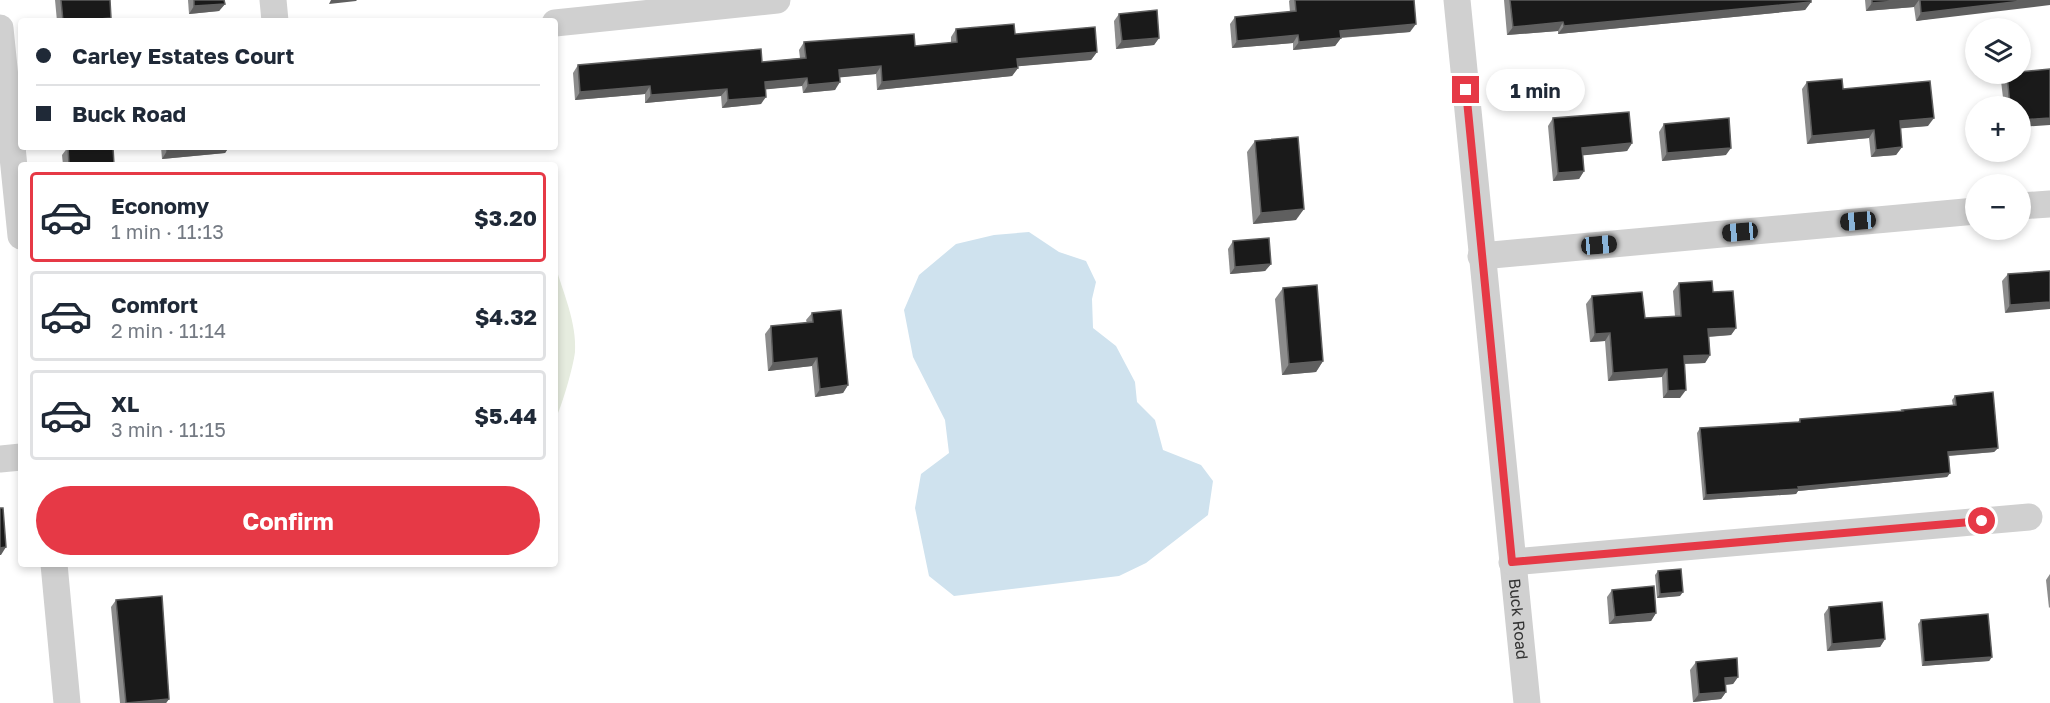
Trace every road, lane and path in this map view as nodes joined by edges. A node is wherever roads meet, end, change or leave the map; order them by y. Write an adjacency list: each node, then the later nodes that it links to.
1 (273, 0): 4 (street)
2 (777, 0): 5 (street)
3 (1457, 0): 12 (street, Buck Road)
4 (275, 18)
5 (558, 23)
6 (0, 28): 7 (street)
7 (13, 77): 8 (street)
8 (18, 176)
9 (2050, 204): 10 (street)
10 (2031, 205)
11 (1965, 212): 12 (street)
12 (1481, 256): 16 (street, Buck Road)
13 (18, 457): 14 (street)
14 (0, 459)
15 (2029, 517): 16 (street)
16 (1512, 562): 19 (street, Buck Road)
17 (54, 567): 18 (street)
18 (67, 703)
19 (1527, 703)

